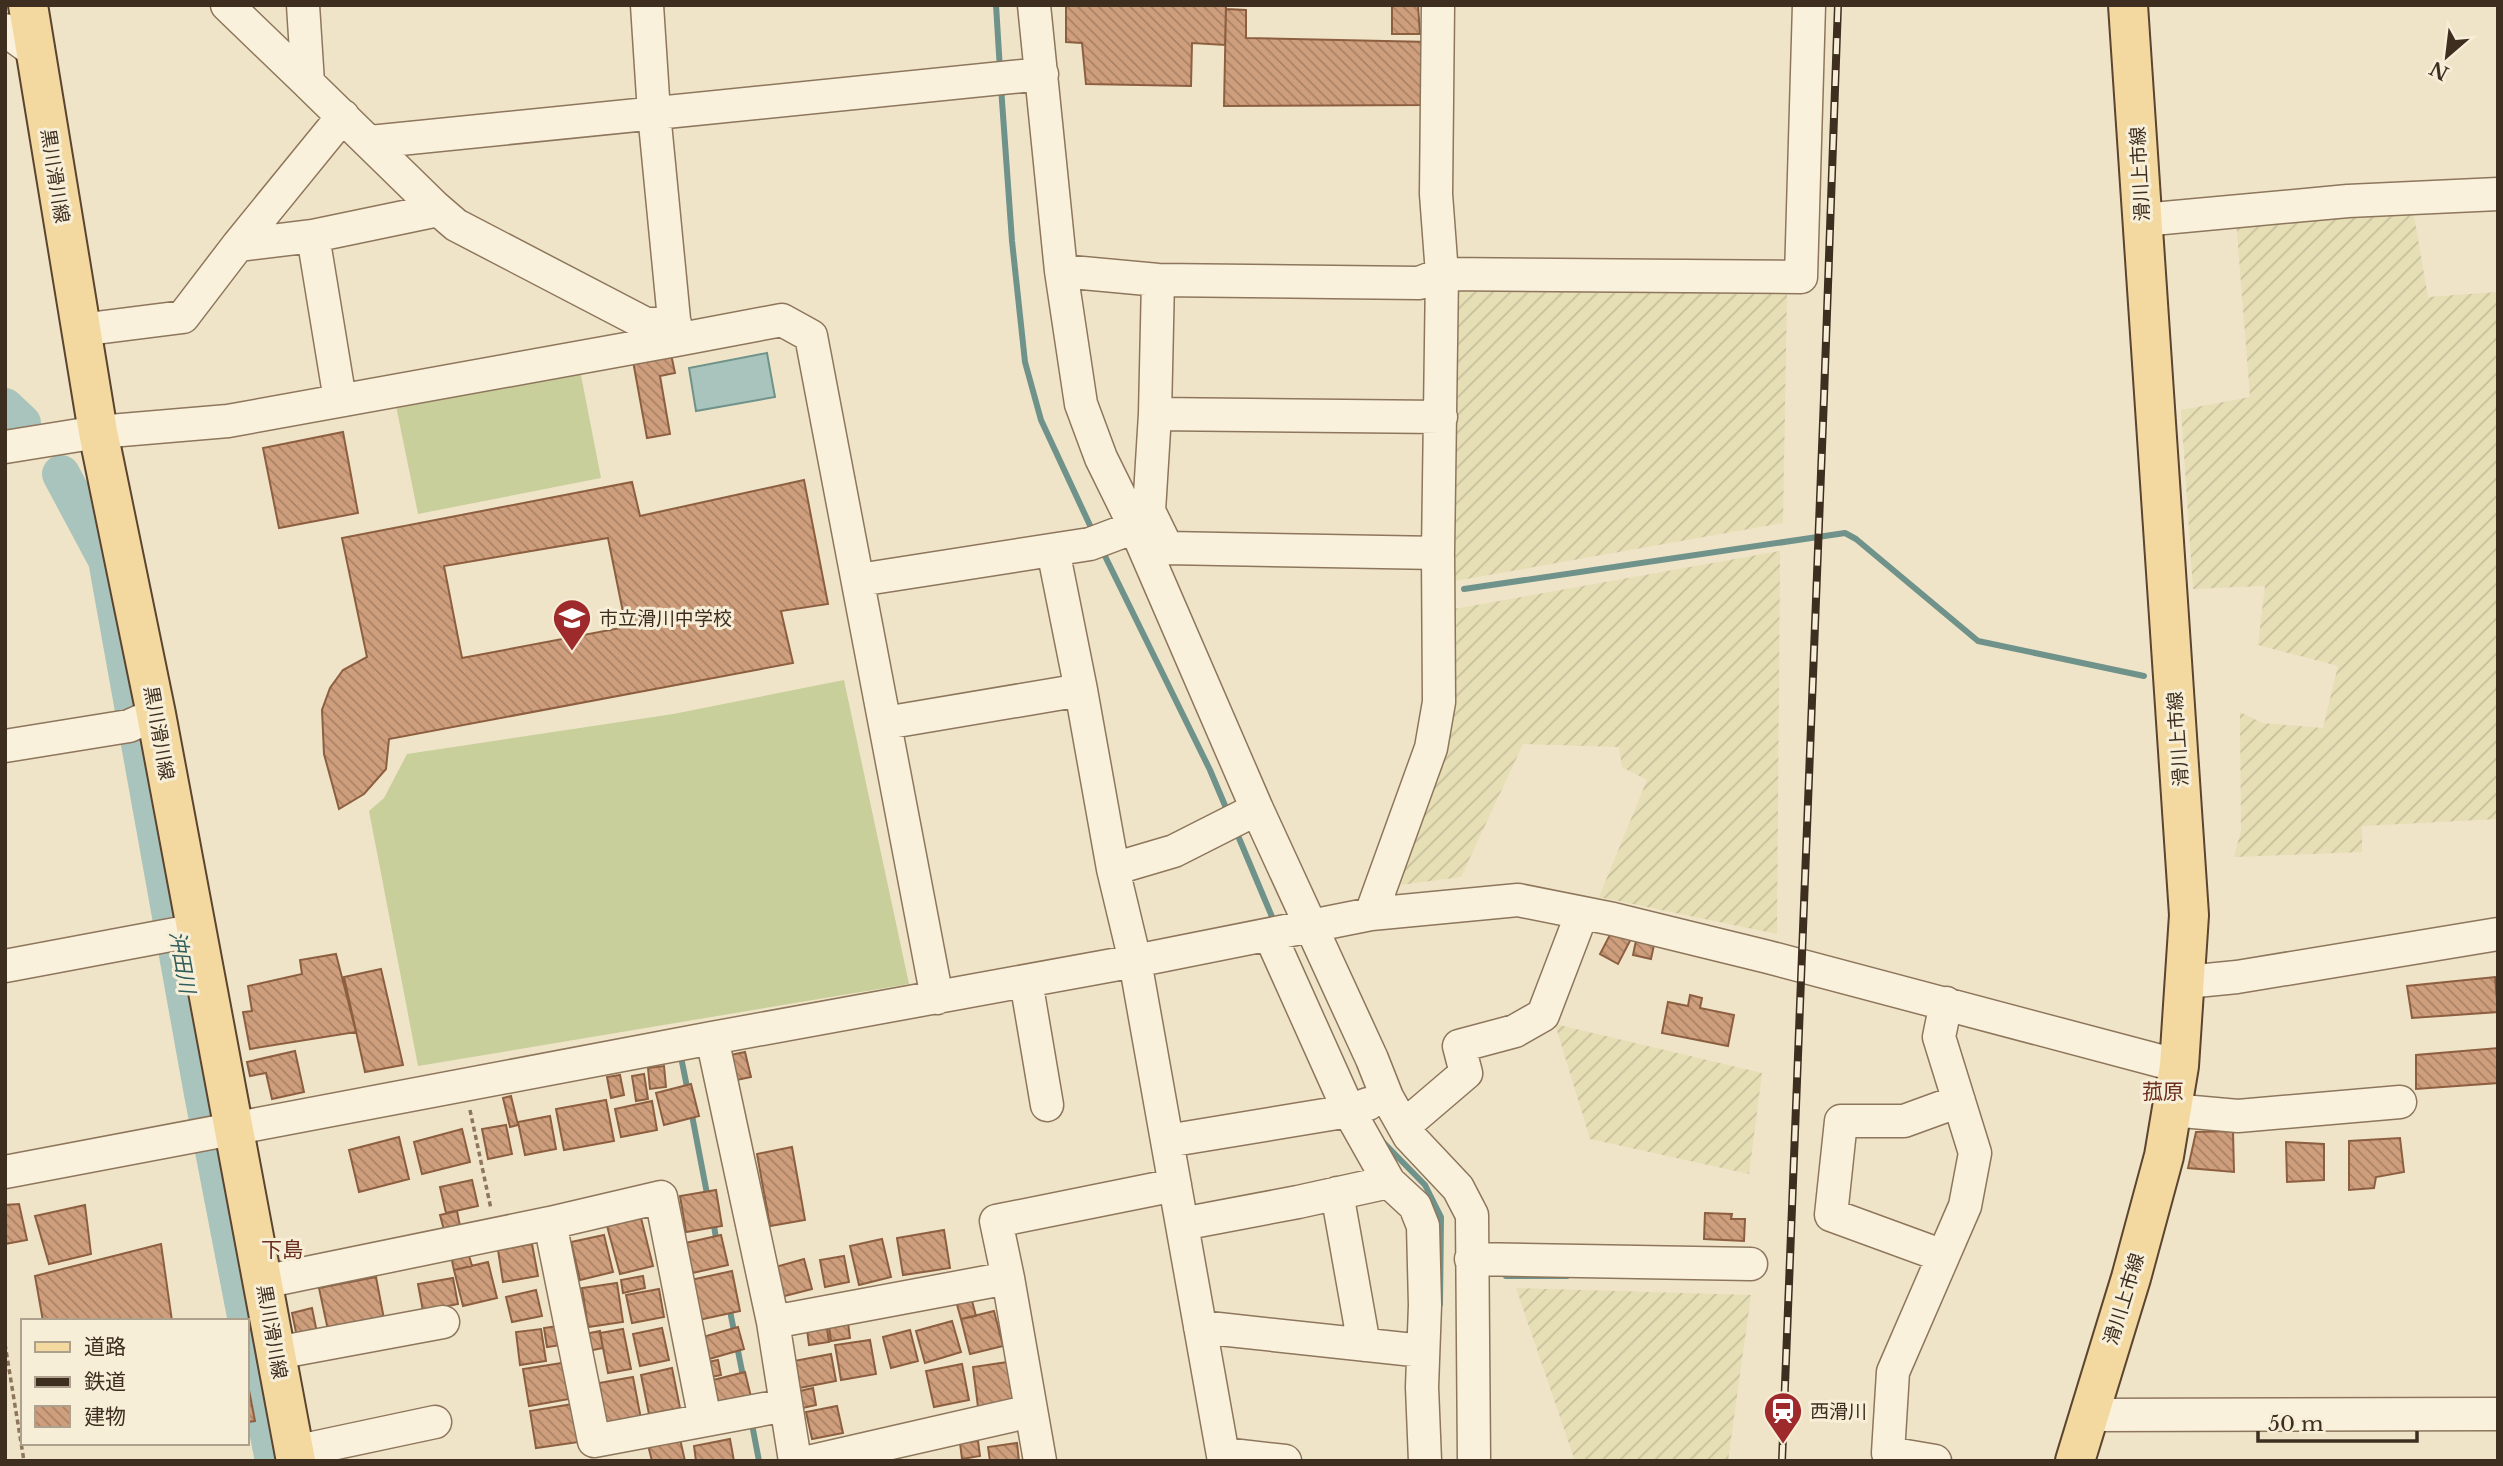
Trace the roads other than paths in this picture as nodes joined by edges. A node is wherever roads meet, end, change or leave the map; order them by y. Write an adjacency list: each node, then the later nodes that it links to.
1 (28, 5): 9 (main road, 黒川滑川線)
2 (227, 5): 11 (street)
3 (303, 5): 11 (street)
4 (647, 5): 12 (street)
5 (1034, 5): 10 (street)
6 (1438, 5): 21 (street)
7 (1809, 5): 21 (street)
8 (2128, 5): 17 (main road, 滑川上市線)
9 (19, 40): 23 (main road, 黒川滑川線)
10 (1042, 74): 12 (street); 20 (street)
11 (308, 83): 13 (street)
12 (654, 113): 14 (street); 24 (street)
13 (343, 116): 14 (street); 19 (street)
14 (370, 142): 16 (street)
15 (2498, 194): 17 (street)
16 (438, 209): 18 (street); 24 (street)
17 (2142, 220): 49 (main road, 滑川上市線)
18 (313, 236): 19 (street); 25 (street)
19 (238, 244): 23 (street)
20 (1061, 271): 22 (street); 30 (street)
21 (1442, 274): 22 (street); 27 (street)
22 (1158, 280): 26 (street)
23 (80, 330): 28 (main road, 黒川滑川線)
24 (675, 332): 25 (street); 33 (street)
25 (340, 400): 28 (street)
26 (1154, 414): 27 (street); 32 (street)
27 (1441, 417): 32 (street)
28 (97, 432): 29 (street); 35 (main road, 黒川滑川線)
29 (5, 447)
30 (1135, 527): 31 (street); 38 (street)
31 (1053, 550): 33 (street); 34 (street)
32 (1438, 553): 41 (street)
33 (859, 580): 36 (street)
34 (1081, 690): 36 (street); 39 (street)
35 (156, 714): 37 (street); 43 (main road, 黒川滑川線)
36 (886, 723): 50 (street)
37 (5, 746)
38 (1257, 809): 39 (street); 42 (street)
39 (1113, 869): 46 (street)
40 (1582, 913): 41 (street); 51 (street); 60 (street)
41 (1371, 914): 42 (street)
42 (1308, 927): 45 (street); 54 (street)
43 (197, 929): 47 (street); 61 (main road, 黒川滑川線)
44 (2498, 934): 49 (street)
45 (1270, 935): 46 (street); 59 (street)
46 (1135, 961): 48 (street); 62 (street)
47 (5, 966)
48 (1026, 981): 50 (street); 57 (street)
49 (2186, 982): 53 (main road, 滑川上市線)
50 (937, 998): 52 (street)
51 (1946, 1003): 53 (street); 55 (street)
52 (712, 1038): 61 (street); 75 (street)
53 (2179, 1066): 58 (main road, 滑川上市線)
54 (1387, 1097): 59 (street); 60 (street)
55 (1959, 1101): 69 (street); 69 (street)
56 (2400, 1102): 58 (street)
57 (1047, 1105)
58 (2171, 1110): 83 (main road, 滑川上市線)
59 (1349, 1111): 62 (street); 64 (street)
60 (1404, 1126): 70 (street)
61 (234, 1128): 63 (street); 73 (main road, 黒川滑川線)
62 (1167, 1141): 65 (street)
63 (5, 1172)
64 (1389, 1182): 66 (street); 78 (street)
65 (1175, 1185): 68 (street); 72 (street)
66 (1337, 1194): 68 (street); 77 (street)
67 (550, 1223): 73 (street); 84 (street); 84 (street)
68 (1182, 1224): 76 (street)
69 (1943, 1256): 94 (street)
70 (1471, 1259): 71 (street); 93 (street)
71 (1751, 1264)
72 (1008, 1278): 75 (street); 81 (street)
73 (263, 1282): 79 (main road, 黒川滑川線)
74 (443, 1322): 79 (street)
75 (773, 1322): 80 (street)
76 (1200, 1327): 77 (street); 87 (street)
77 (1364, 1345): 78 (street)
78 (1423, 1351): 92 (street)
79 (276, 1353): 86 (main road, 黒川滑川線)
80 (786, 1405): 84 (street); 88 (street)
81 (1031, 1411): 89 (street); 90 (street)
82 (2498, 1414): 83 (street)
83 (2088, 1415): 95 (main road, 滑川上市線)
84 (705, 1420)
85 (435, 1422): 86 (street)
86 (295, 1457)
87 (1224, 1457): 91 (street)
88 (795, 1461)
89 (811, 1461)
90 (1040, 1461)
91 (1285, 1461)
92 (1425, 1461)
93 (1474, 1461)
94 (1935, 1461)
95 (2075, 1461)

